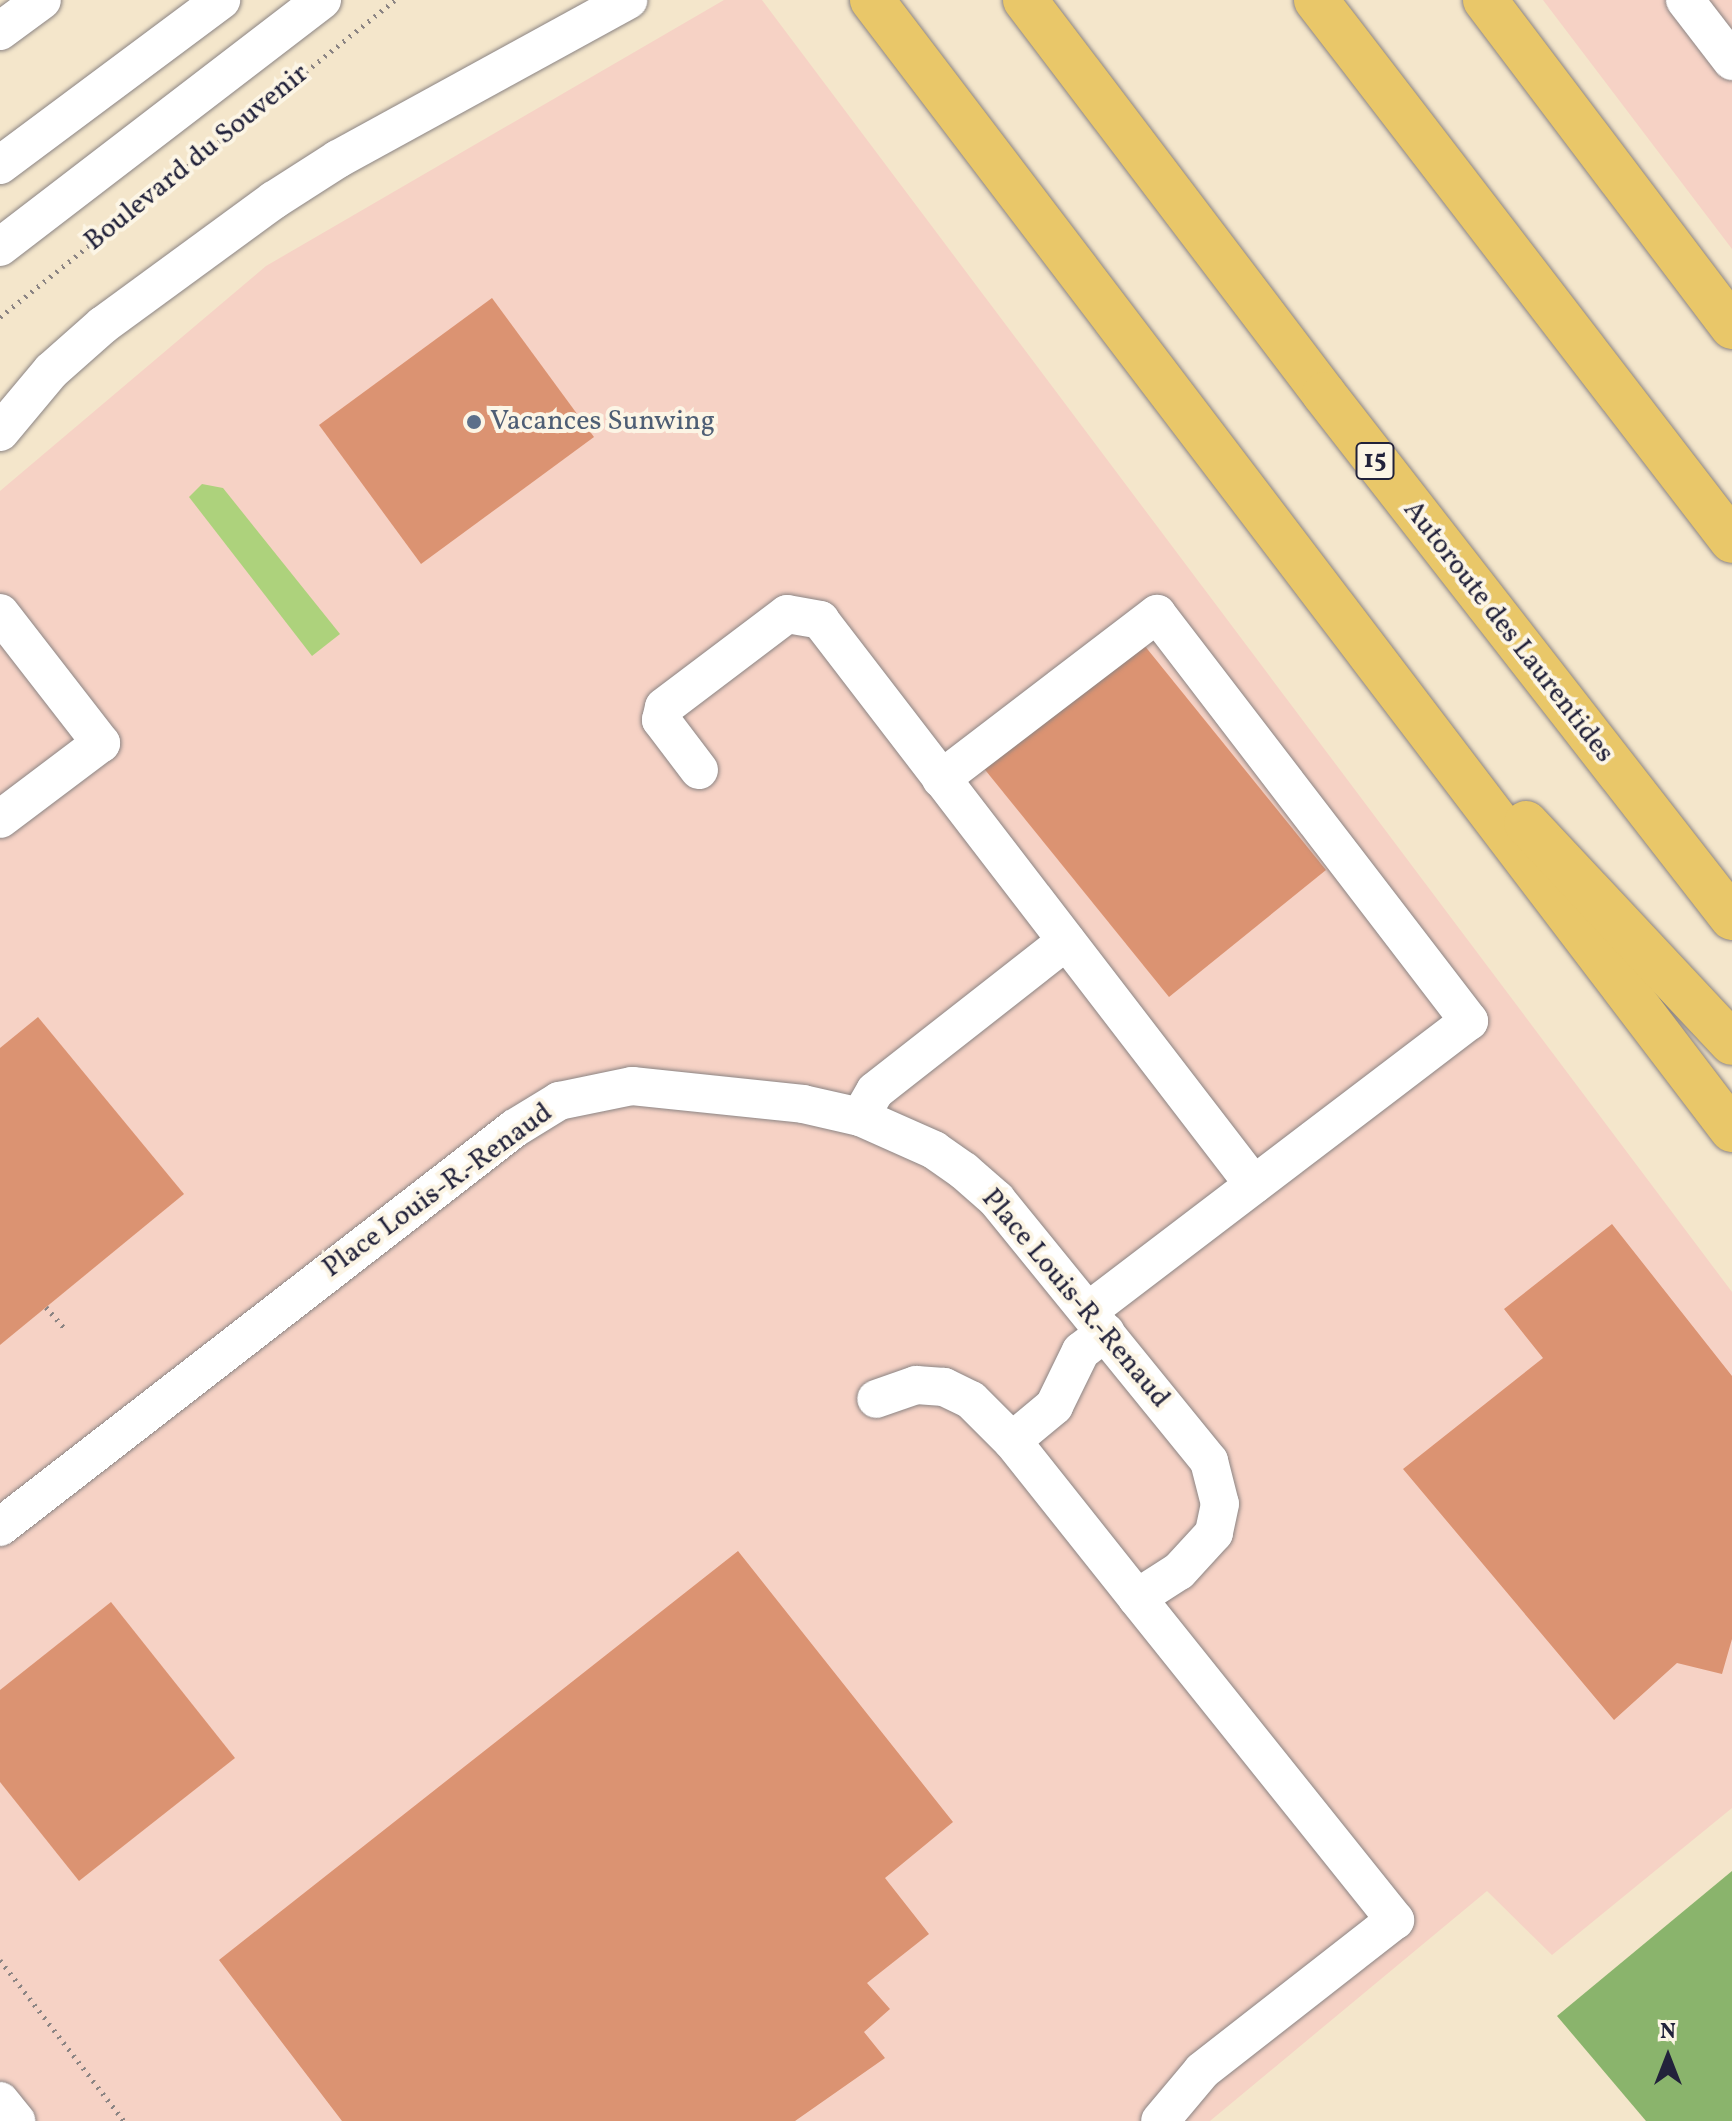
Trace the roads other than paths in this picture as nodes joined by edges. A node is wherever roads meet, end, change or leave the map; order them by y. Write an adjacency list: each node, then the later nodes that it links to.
1 (42, 0): 10 (street)
2 (221, 0): 12 (street)
3 (322, 0): 13 (street, Boulevard du Souvenir)
4 (628, 0): 15 (street)
5 (872, 0): 18 (highway)
6 (1025, 0): 22 (highway, Autoroute des Laurentides / 15)
7 (1316, 0): 16 (highway)
8 (1485, 0): 14 (highway)
9 (1696, 4): 11 (street)
10 (0, 31)
11 (1732, 61)
12 (0, 165)
13 (0, 247)
14 (1727, 322)
15 (0, 432)
16 (1732, 541)
17 (0, 613): 21 (street)
18 (1386, 676): 24 (highway); 26 (highway)
19 (699, 770): 20 (street)
20 (941, 779): 23 (street); 27 (street)
21 (0, 819)
22 (1732, 918)
23 (1066, 941): 25 (street); 27 (street)
24 (1732, 1043)
25 (860, 1117): 28 (street, Place Louis-R.-Renaud); 31 (street, Place Louis-R.-Renaud)
26 (1732, 1130)
27 (1254, 1185): 28 (street)
28 (1097, 1321): 30 (street); 32 (street, Place Louis-R.-Renaud)
29 (876, 1399): 30 (street)
30 (1012, 1441): 32 (street)
31 (0, 1527)
32 (1137, 1598): 35 (street)
33 (0, 2101): 34 (street)
34 (16, 2121)
35 (1160, 2121)

